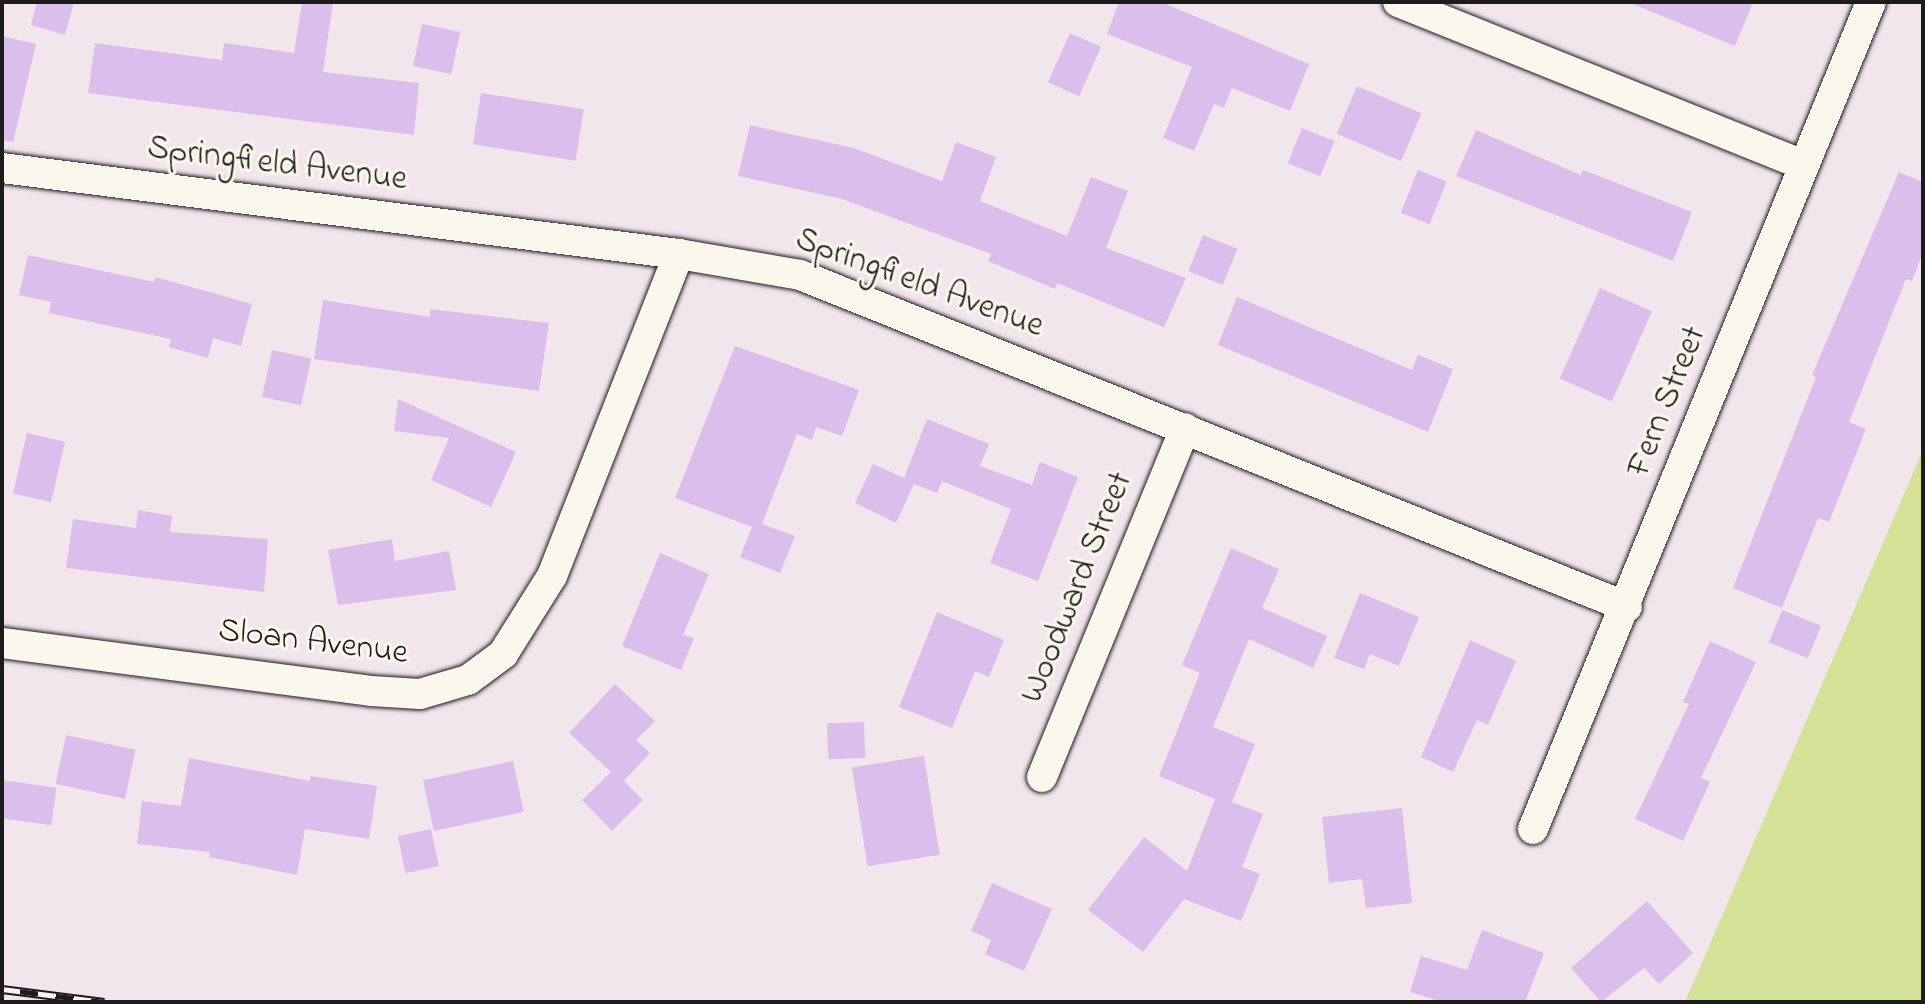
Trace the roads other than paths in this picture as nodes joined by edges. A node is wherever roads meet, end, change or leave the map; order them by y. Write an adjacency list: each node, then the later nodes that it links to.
1 (1398, 2): 3 (street)
2 (1871, 2): 3 (street, Fern Street)
3 (1804, 165): 7 (street, Fern Street)
4 (2, 168): 5 (street, Springfield Avenue)
5 (679, 254): 6 (street, Springfield Avenue); 8 (street, Sloan Avenue)
6 (1185, 428): 7 (street, Springfield Avenue); 9 (street, Woodward Street)
7 (1627, 607): 10 (street, Fern Street)
8 (2, 643)
9 (1042, 777)
10 (1533, 829)

